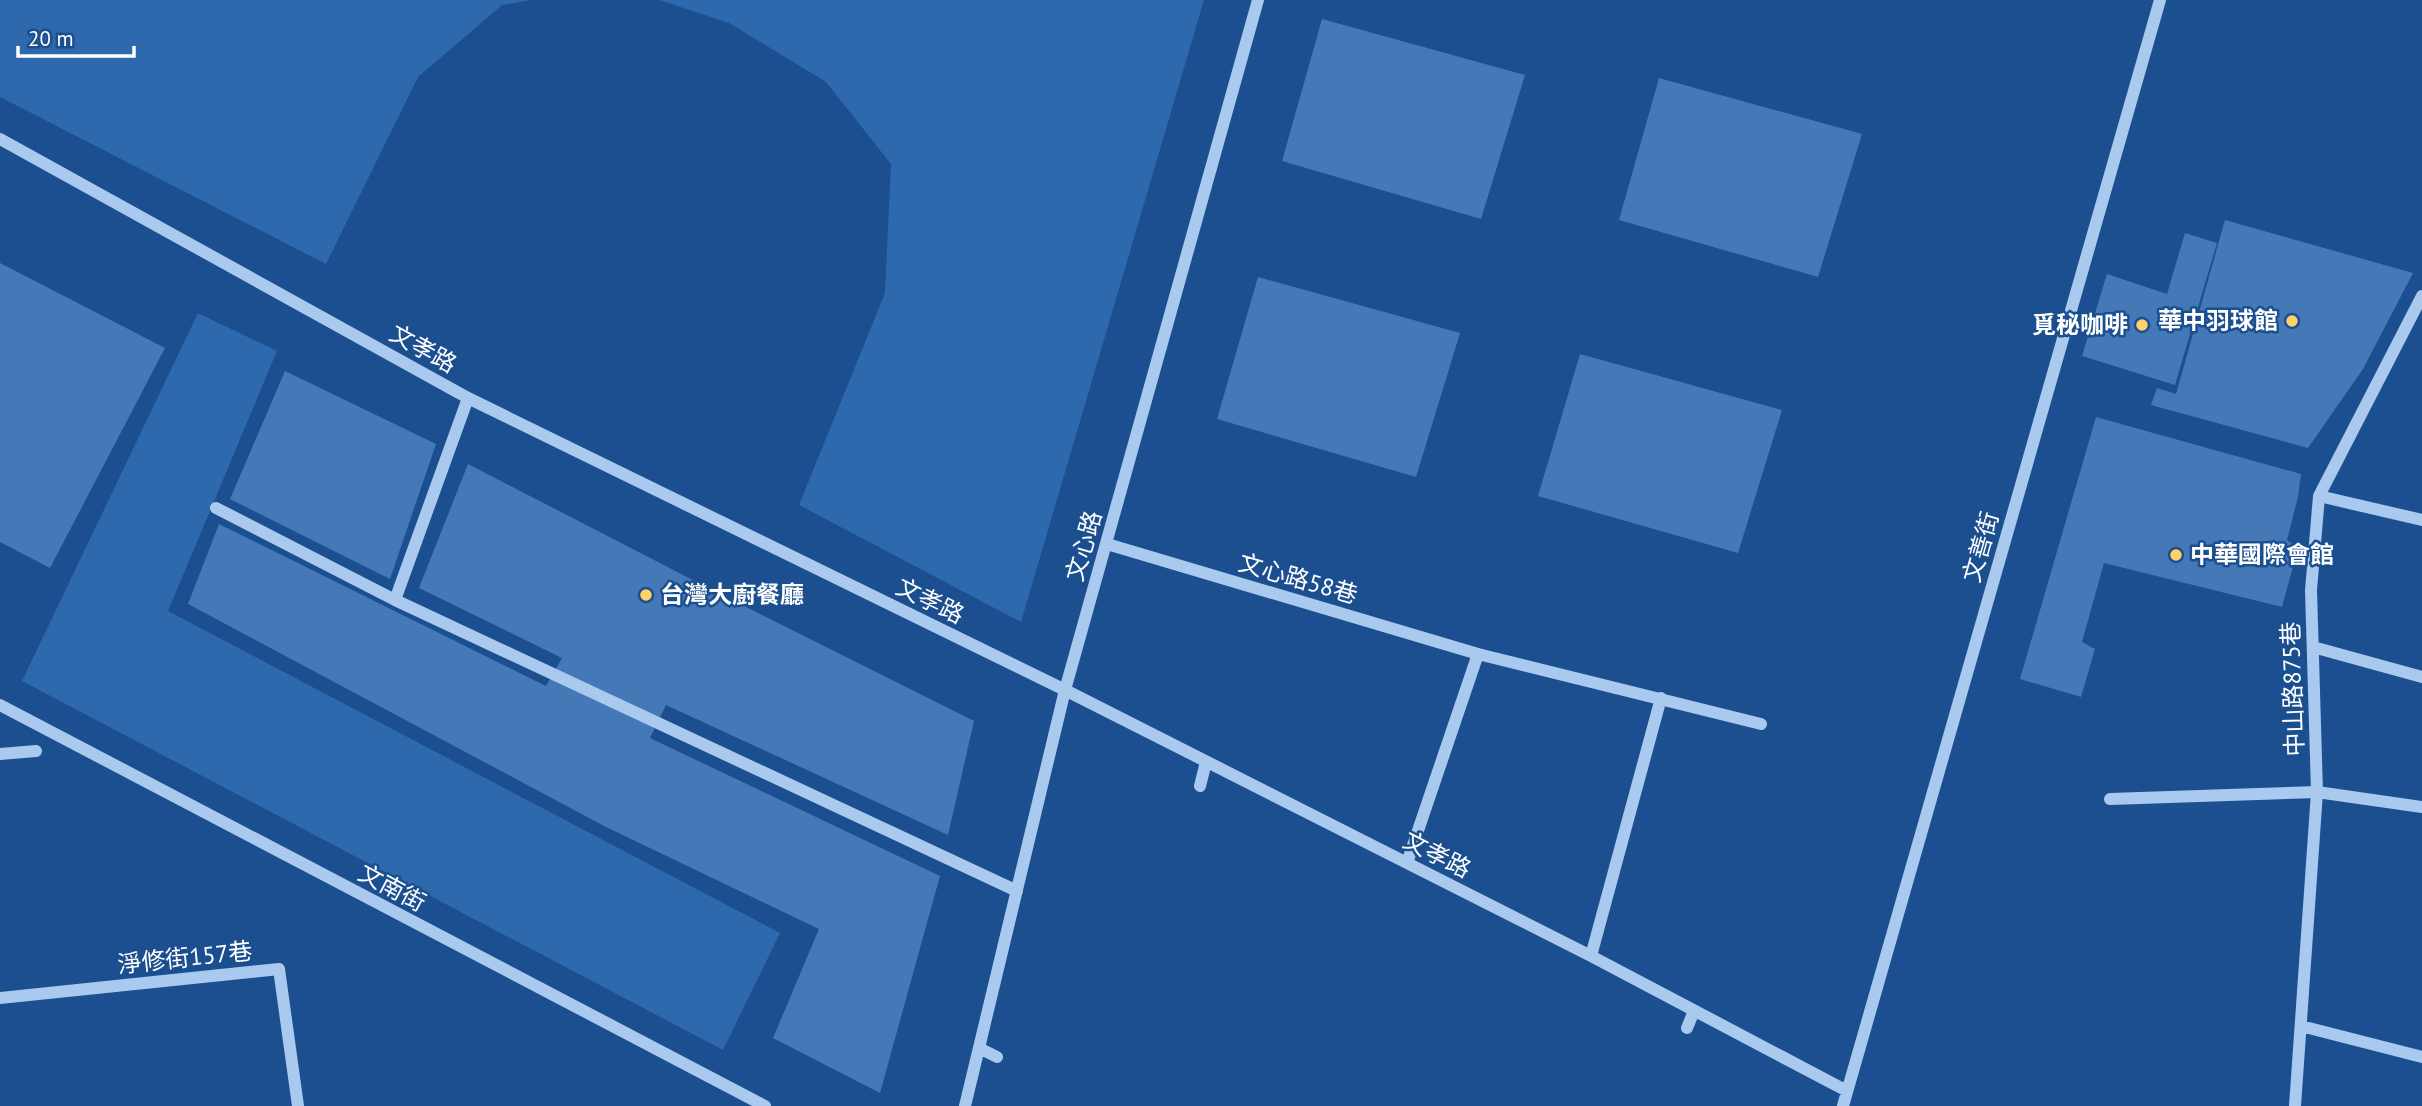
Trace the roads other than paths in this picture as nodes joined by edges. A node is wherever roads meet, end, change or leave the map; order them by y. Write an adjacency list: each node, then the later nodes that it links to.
1 (1258, 0): 9 (street, 文心路)
2 (2160, 0): 35 (street, 文善街)
3 (0, 139): 5 (street, 文孝路)
4 (2422, 296): 6 (street, 中山路875巷)
5 (468, 398): 10 (street); 14 (street, 文孝路)
6 (2319, 496): 8 (street); 11 (street, 中山路875巷)
7 (216, 508): 10 (street)
8 (2422, 520)
9 (1107, 544): 12 (street, 文心路58巷); 14 (street, 文心路)
10 (395, 600): 26 (street)
11 (2313, 647): 13 (street); 22 (street, 中山路875巷)
12 (1478, 654): 15 (street, 文心路58巷); 25 (street)
13 (2422, 677)
14 (1065, 690): 20 (street, 文孝路); 26 (street, 文心路)
15 (1661, 698): 17 (street, 文心路58巷); 27 (street)
16 (0, 705): 37 (street, 文南街)
17 (1761, 724)
18 (36, 751): 19 (street)
19 (0, 754)
20 (1206, 762): 21 (street); 25 (street, 文孝路)
21 (1200, 786)
22 (2317, 792): 23 (street); 24 (street); 30 (street, 中山路875巷)
23 (2110, 799)
24 (2422, 807)
25 (1407, 863): 27 (street, 文孝路)
26 (1017, 891): 32 (street, 文心路)
27 (1591, 956): 29 (street, 文孝路)
28 (0, 998): 36 (street, 淨修街157巷)
29 (1695, 1011): 31 (street); 35 (street, 文孝路)
30 (2301, 1026): 34 (street); 40 (street, 中山路875巷)
31 (1687, 1028)
32 (979, 1048): 33 (street); 38 (street, 文心路)
33 (997, 1057)
34 (2422, 1057)
35 (1847, 1091): 39 (street, 文善街)
36 (298, 1106)
37 (765, 1106)
38 (965, 1106)
39 (1843, 1106)
40 (2295, 1106)

